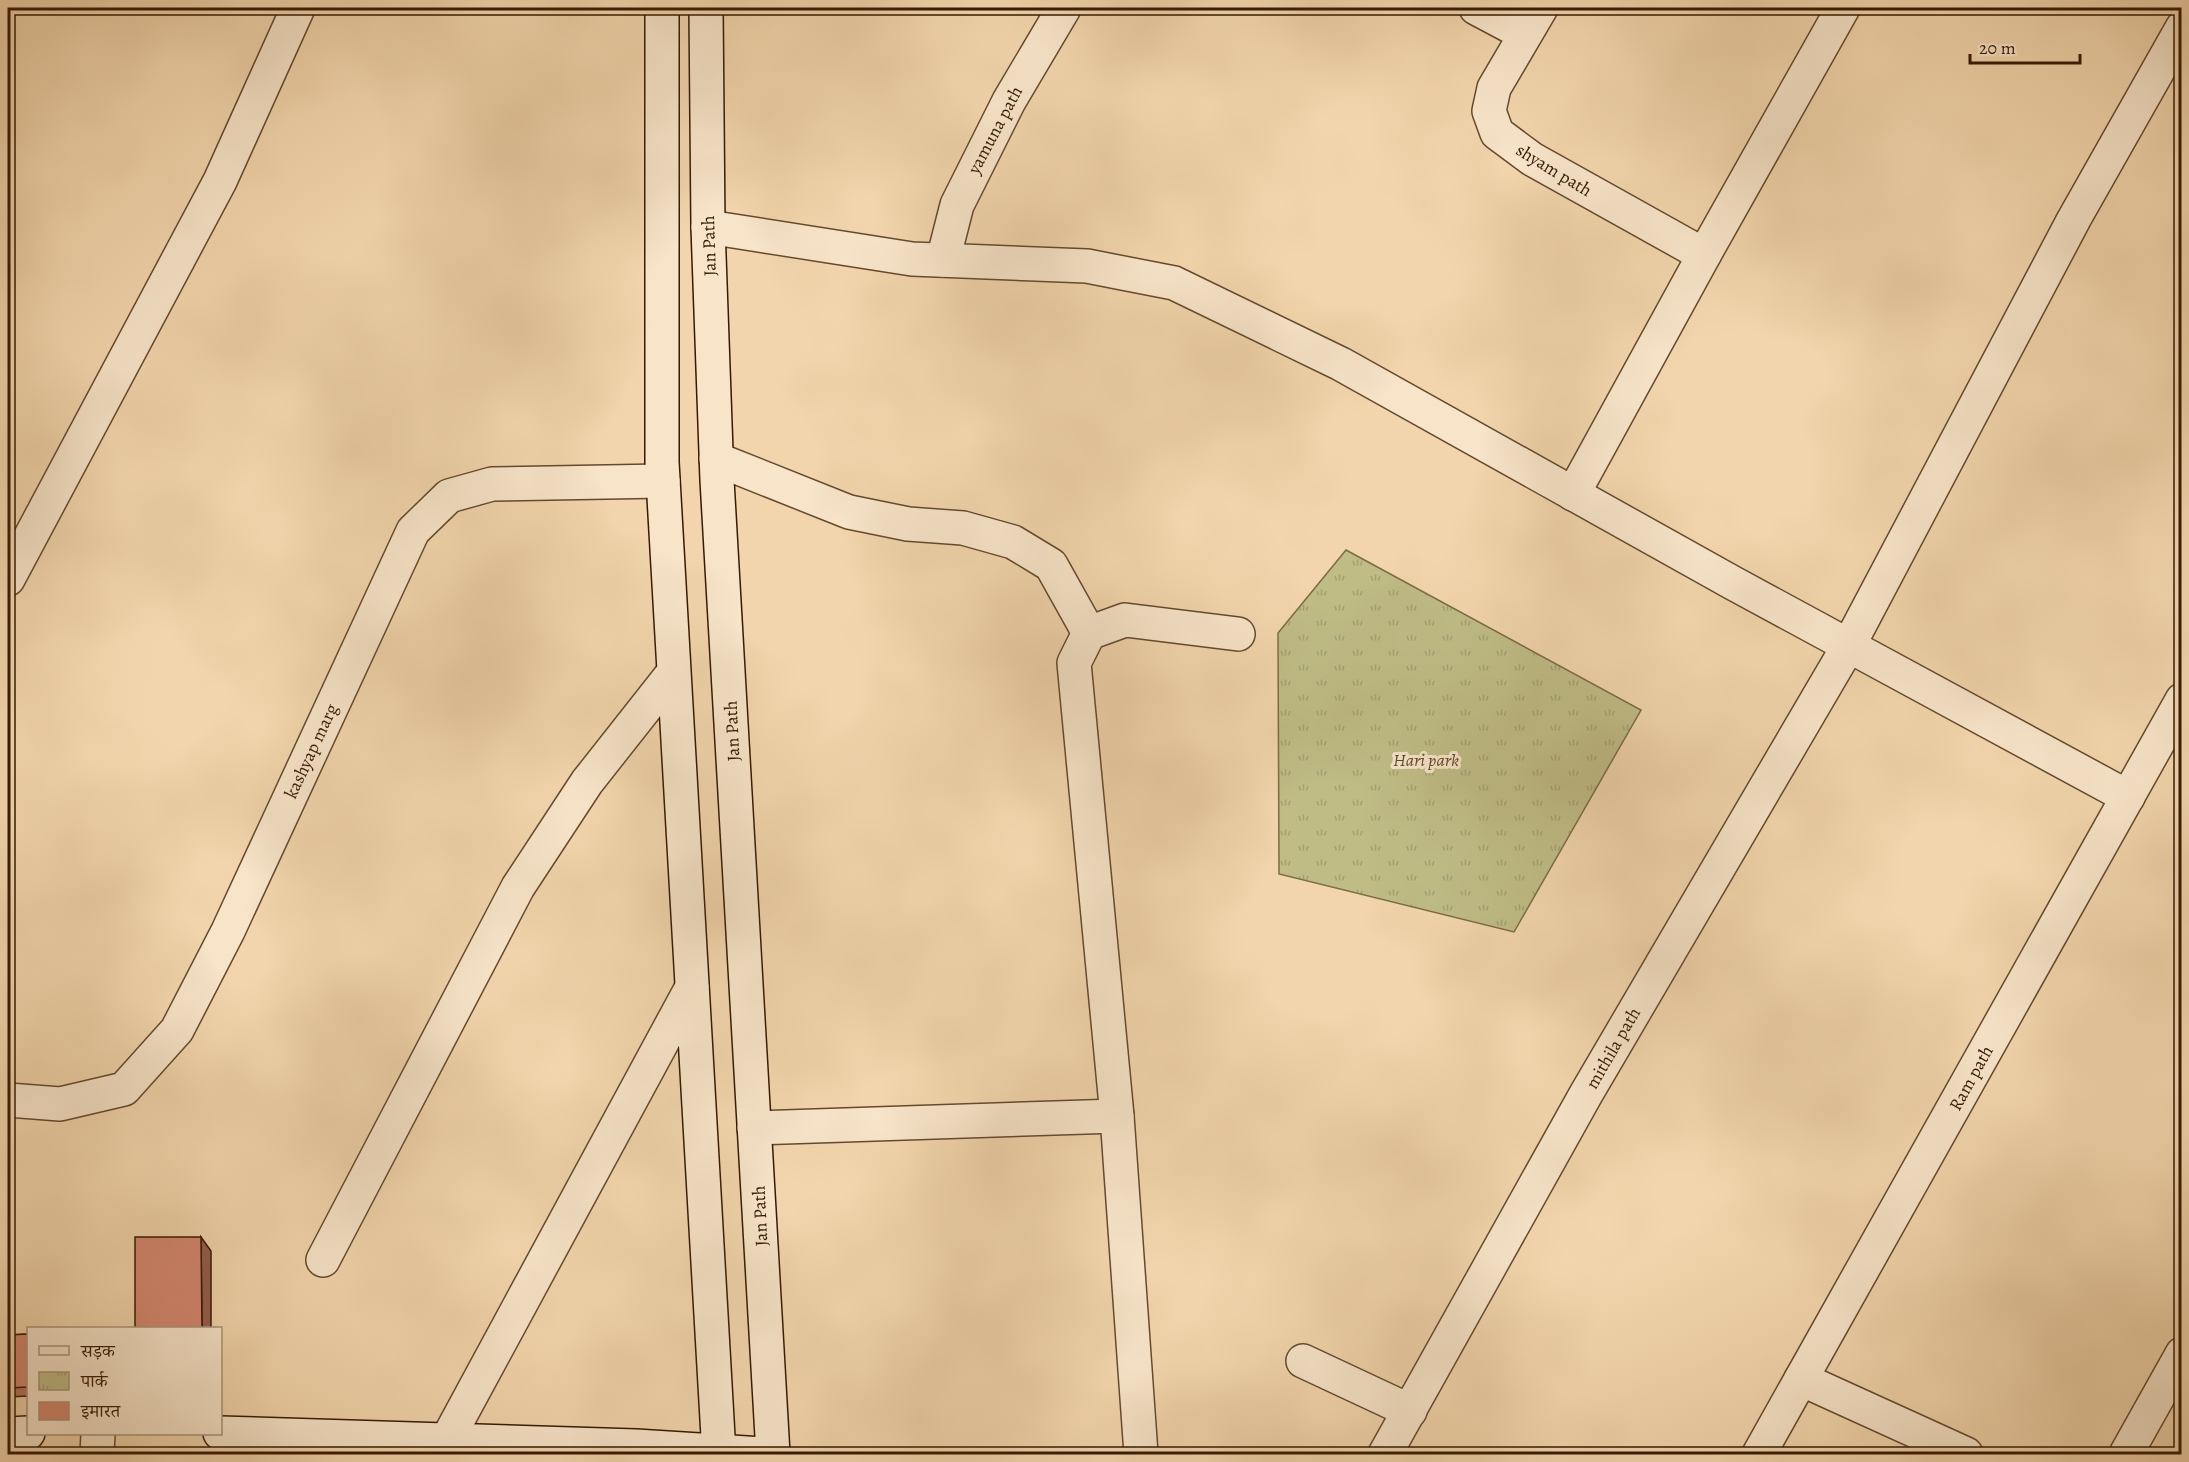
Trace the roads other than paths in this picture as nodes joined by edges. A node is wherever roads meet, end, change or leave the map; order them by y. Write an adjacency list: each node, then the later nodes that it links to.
1 (298, 8): 15 (street)
2 (662, 8): 13 (street)
3 (706, 8): 9 (street, Jan Path)
4 (1064, 8): 11 (street, yamuna path)
5 (1476, 8): 7 (street)
6 (1843, 8): 10 (street)
7 (1533, 21): 10 (street, shyam path)
8 (2181, 28): 18 (street, mithila path)
9 (708, 227): 11 (street); 12 (street, Jan Path)
10 (1704, 255): 14 (street)
11 (943, 260): 14 (street)
12 (716, 459): 16 (street); 25 (street, Jan Path)
13 (663, 481): 19 (street); 23 (street, kashyap marg)
14 (1573, 494): 18 (street)
15 (8, 579)
16 (1089, 633): 17 (street); 24 (street)
17 (1238, 634)
18 (1848, 645): 21 (street); 30 (street, mithila path)
19 (674, 673): 22 (street); 26 (street)
20 (2181, 700): 21 (street, Ram path)
21 (2128, 797): 29 (street, Ram path)
22 (692, 987): 35 (street); 36 (street)
23 (8, 1100)
24 (1117, 1116): 25 (street); 40 (street)
25 (754, 1128): 39 (street, Jan Path)
26 (322, 1260)
27 (2181, 1354): 44 (street)
28 (1303, 1361): 30 (street)
29 (1801, 1379): 42 (street, Ram path); 43 (street)
30 (1410, 1411): 41 (street, mithila path)
31 (27, 1433): 33 (street)
32 (222, 1433): 35 (street)
33 (8, 1434)
34 (98, 1435): 37 (street)
35 (447, 1440): 36 (street)
36 (719, 1453): 38 (street)
37 (97, 1455)
38 (765, 1455)
39 (773, 1455)
40 (1141, 1455)
41 (1385, 1455)
42 (1759, 1455)
43 (1966, 1455)
44 (2126, 1455)

